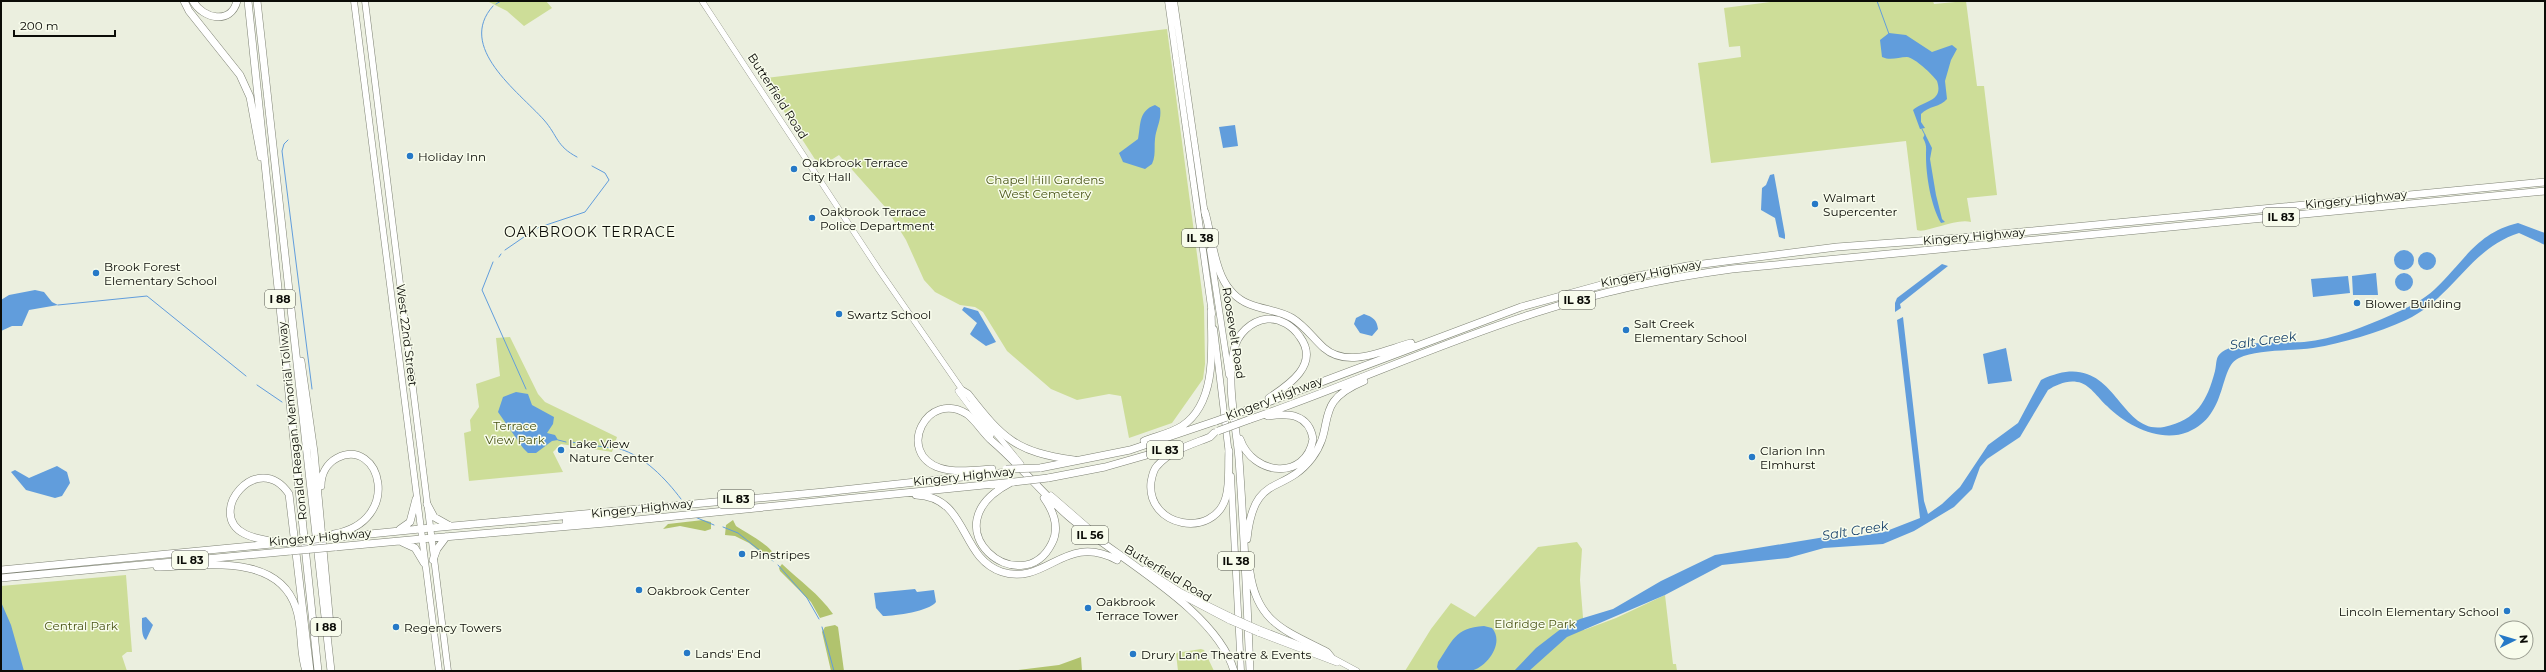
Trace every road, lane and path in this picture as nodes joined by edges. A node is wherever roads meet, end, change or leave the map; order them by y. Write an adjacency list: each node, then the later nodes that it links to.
1 (184, 1): 13 (highway)
2 (193, 1): 3 (highway)
3 (237, 1)
4 (248, 1): 13 (highway, Ronald Reagan Memorial Tollway / I 88)
5 (257, 1): 15 (highway, Ronald Reagan Memorial Tollway / I 88)
6 (354, 1): 34 (main road, West 22nd Street)
7 (365, 1): 35 (main road, West 22nd Street)
8 (702, 1): 19 (main road, Butterfield Road / IL 56)
9 (1168, 1): 16 (main road, Roosevelt Road / IL 38)
10 (1174, 1): 14 (main road, Roosevelt Road / IL 38)
11 (2545, 182): 17 (highway, Kingery Highway / IL 83)
12 (2545, 191): 18 (highway, Kingery Highway / IL 83)
13 (270, 197): 63 (highway, Ronald Reagan Memorial Tollway / I 88)
14 (1205, 212): 17 (highway); 20 (main road, Roosevelt Road / IL 38)
15 (286, 266): 36 (highway); 64 (highway, Ronald Reagan Memorial Tollway / I 88)
16 (1211, 311): 27 (highway); 28 (main road, Roosevelt Road / IL 38)
17 (1466, 326): 22 (highway, Kingery Highway / IL 83)
18 (1425, 352): 23 (highway, Kingery Highway / IL 83); 49 (highway)
19 (955, 383): 21 (main road, Butterfield Road / IL 56); 26 (main road, Butterfield Road / IL 56)
20 (1231, 388): 22 (highway); 24 (highway, Roosevelt Road / IL 38)
21 (963, 391): 29 (highway); 57 (main road, Butterfield Road / IL 56)
22 (1250, 408): 27 (highway, Kingery Highway / IL 83, bridge)
23 (1256, 417): 24 (highway); 25 (highway, Kingery Highway / IL 83, bridge)
24 (1237, 431): 49 (highway, Roosevelt Road / IL 38)
25 (1216, 432): 28 (highway); 31 (highway, Kingery Highway / IL 83, bridge)
26 (999, 445): 30 (highway); 32 (highway, Butterfield Road / IL 56)
27 (1130, 450): 29 (highway, Kingery Highway / IL 83)
28 (1229, 451): 68 (main road, Roosevelt Road / IL 38)
29 (1082, 461): 30 (highway, Kingery Highway / IL 83, bridge)
30 (1007, 470): 38 (highway, Kingery Highway / IL 83)
31 (1014, 482): 32 (highway); 33 (highway, Kingery Highway / IL 83)
32 (1036, 486): 55 (highway, Butterfield Road / IL 56)
33 (862, 497): 39 (highway, Kingery Highway / IL 83); 55 (highway)
34 (416, 499): 41 (main road, West 22nd Street); 42 (highway)
35 (427, 504): 38 (highway); 40 (main road, West 22nd Street)
36 (320, 513): 43 (highway); 64 (highway)
37 (612, 515): 39 (highway)
38 (450, 526): 40 (highway, Kingery Highway / IL 83)
39 (558, 527): 44 (highway, Kingery Highway / IL 83)
40 (429, 528): 41 (highway, Kingery Highway / IL 83); 45 (main road, West 22nd Street)
41 (420, 529): 42 (highway, Kingery Highway / IL 83); 46 (main road, West 22nd Street)
42 (393, 532): 43 (highway, Kingery Highway / IL 83)
43 (334, 536): 48 (highway, Kingery Highway / IL 83, bridge)
44 (446, 537): 45 (highway, Kingery Highway / IL 83); 50 (highway)
45 (430, 538): 46 (highway, Kingery Highway / IL 83); 50 (main road, West 22nd Street)
46 (421, 539): 47 (highway, Kingery Highway / IL 83); 51 (main road, West 22nd Street)
47 (400, 541): 51 (highway); 53 (highway, Kingery Highway / IL 83, bridge)
48 (288, 542): 52 (highway, Kingery Highway / IL 83); 62 (highway)
49 (1245, 549): 59 (highway); 69 (highway, Roosevelt Road / IL 38)
50 (433, 560): 66 (main road, West 22nd Street)
51 (424, 563): 65 (main road, West 22nd Street)
52 (1, 570)
53 (89, 570): 54 (highway, Kingery Highway / IL 83); 61 (highway)
54 (1, 578)
55 (1149, 578): 56 (highway, Butterfield Road / IL 56)
56 (1167, 588): 57 (main road, Butterfield Road / IL 56); 67 (highway)
57 (1230, 619): 58 (main road, Butterfield Road / IL 56, bridge)
58 (1258, 630): 59 (main road, Butterfield Road / IL 56); 60 (main road, Butterfield Road / IL 56)
59 (1331, 657): 60 (main road, Butterfield Road / IL 56)
60 (1340, 663): 70 (main road, Butterfield Road / IL 56)
61 (306, 671)
62 (310, 671)
63 (318, 671)
64 (332, 671)
65 (438, 671)
66 (448, 671)
67 (1234, 671)
68 (1241, 671)
69 (1250, 671)
70 (1357, 671)

